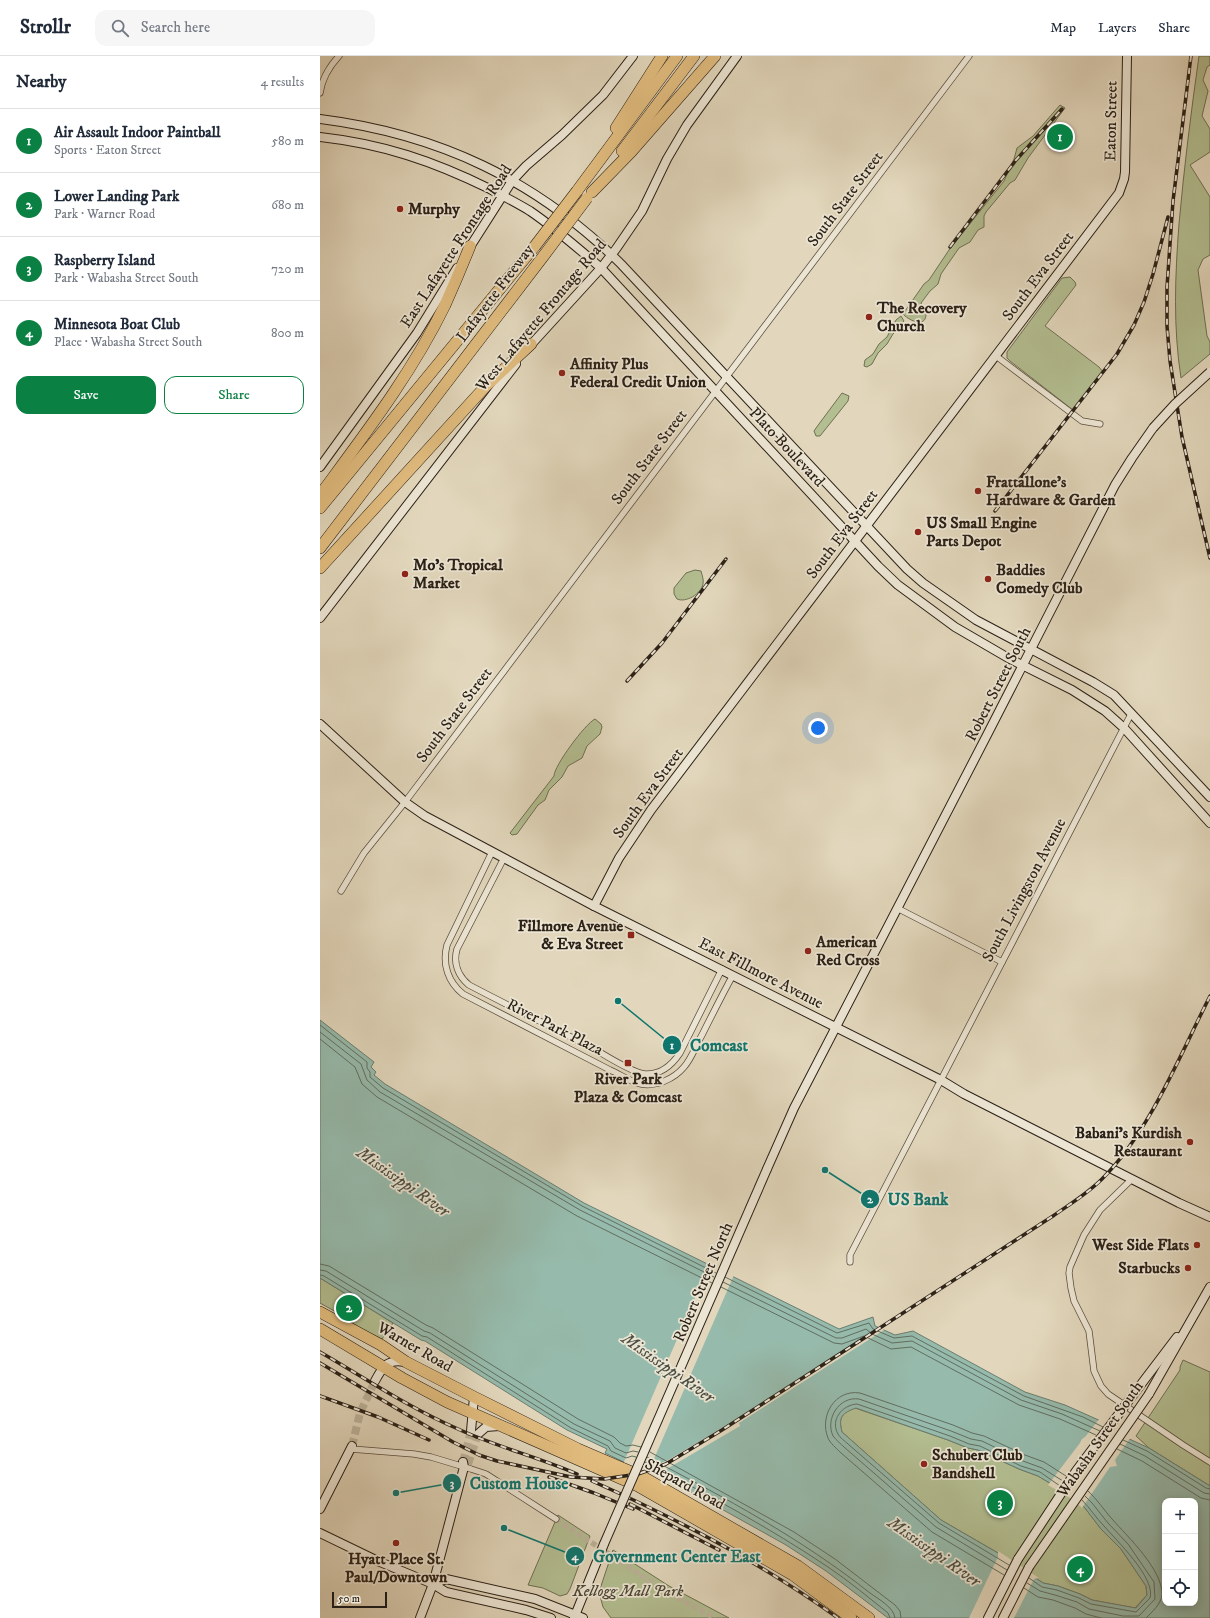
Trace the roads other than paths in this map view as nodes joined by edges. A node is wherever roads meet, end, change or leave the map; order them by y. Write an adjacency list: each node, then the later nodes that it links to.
1 (339, 56): 10 (street)
2 (633, 56): 13 (main road, East Lafayette Frontage Road)
3 (662, 56): 15 (highway)
4 (677, 56): 15 (highway, Lafayette Freeway)
5 (694, 56): 17 (highway, Lafayette Freeway)
6 (715, 56): 17 (highway)
7 (737, 56): 19 (main road, West Lafayette Frontage Road)
8 (969, 56): 24 (street, South State Street)
9 (1126, 56): 14 (main road, Eaton Street)
10 (320, 93)
11 (320, 120): 13 (main road, Plato Boulevard)
12 (320, 137): 16 (main road, Plato Boulevard)
13 (512, 181): 16 (main road, East Lafayette Frontage Road); 19 (main road, Plato Boulevard)
14 (1122, 186): 22 (main road, South Eva Street)
15 (579, 188): 29 (highway, Lafayette Freeway, bridge)
16 (503, 195): 18 (main road, East Lafayette Frontage Road); 20 (main road, Plato Boulevard)
17 (589, 195): 32 (highway, Lafayette Freeway, bridge)
18 (470, 246): 27 (main road, East Lafayette Frontage Road); 28 (highway)
19 (611, 255): 20 (main road, West Lafayette Frontage Road); 24 (main road, Plato Boulevard)
20 (601, 268): 21 (main road, West Lafayette Frontage Road); 25 (main road, Plato Boulevard)
21 (531, 344): 33 (highway); 34 (main road, West Lafayette Frontage Road)
22 (996, 356): 26 (street); 30 (main road, South Eva Street)
23 (1210, 372): 35 (main road, Robert Street South, bridge)
24 (726, 377): 25 (street, South State Street); 30 (main road, Plato Boulevard)
25 (715, 392): 31 (main road, Plato Boulevard); 41 (street, South State Street)
26 (1100, 424)
27 (320, 467)
28 (320, 495)
29 (320, 508)
30 (865, 525): 31 (main road, South Eva Street); 35 (main road, Plato Boulevard)
31 (856, 541): 36 (main road, Plato Boulevard); 46 (main road, South Eva Street)
32 (320, 548)
33 (320, 568)
34 (320, 618)
35 (1031, 650): 36 (main road, Robert Street South); 37 (main road, Plato Boulevard)
36 (1023, 665): 39 (main road, Plato Boulevard); 47 (main road, Robert Street South)
37 (1132, 714): 39 (street, South Livingston Avenue); 40 (main road, Plato Boulevard)
38 (320, 724): 41 (main road, East Fillmore Avenue)
39 (1124, 728): 42 (main road, Plato Boulevard); 48 (street, South Livingston Avenue)
40 (1210, 797)
41 (406, 802): 43 (main road, East Fillmore Avenue); 45 (street, South State Street)
42 (1210, 823)
43 (492, 852): 44 (main road, East Fillmore Avenue); 50 (street, River Park Plaza)
44 (504, 858): 46 (main road, East Fillmore Avenue); 49 (street, River Park Plaza)
45 (341, 891)
46 (594, 906): 49 (main road, East Fillmore Avenue)
47 (897, 908): 48 (street); 51 (main road, Robert Street South)
48 (1002, 962): 52 (street, South Livingston Avenue)
49 (722, 969): 50 (main road, East Fillmore Avenue)
50 (733, 975): 51 (main road, East Fillmore Avenue)
51 (836, 1027): 52 (main road, East Fillmore Avenue); 73 (main road, Robert Street North, bridge)
52 (941, 1080): 53 (main road, East Fillmore Avenue); 55 (street, South Livingston Avenue)
53 (1132, 1179): 54 (main road, East Fillmore Avenue); 67 (street)
54 (1210, 1217)
55 (850, 1262)
56 (1210, 1287): 58 (main road, Wabasha Street South)
57 (320, 1312): 60 (highway, Warner Road)
58 (1188, 1324): 78 (main road, Wabasha Street South, bridge); 79 (main road, Wabasha Street South, bridge)
59 (320, 1329): 61 (highway, Warner Road)
60 (406, 1362): 61 (main road); 63 (highway, Warner Road)
61 (384, 1366): 62 (main road); 64 (highway, Warner Road)
62 (375, 1381)
63 (474, 1397): 64 (main road); 77 (highway, Shepard Road)
64 (472, 1414): 65 (highway, Shepard Road); 65 (main road)
65 (504, 1427): 76 (highway, Shepard Road)
66 (352, 1447): 68 (street); 69 (main road)
67 (1210, 1462)
68 (465, 1464): 70 (street); 72 (main road)
69 (320, 1509)
70 (556, 1519)
71 (320, 1533): 72 (main road)
72 (433, 1584): 73 (main road); 74 (main road); 75 (main road)
73 (578, 1617)
74 (420, 1618)
75 (551, 1618)
76 (851, 1618)
77 (869, 1618)
78 (988, 1618)
79 (1003, 1618)

